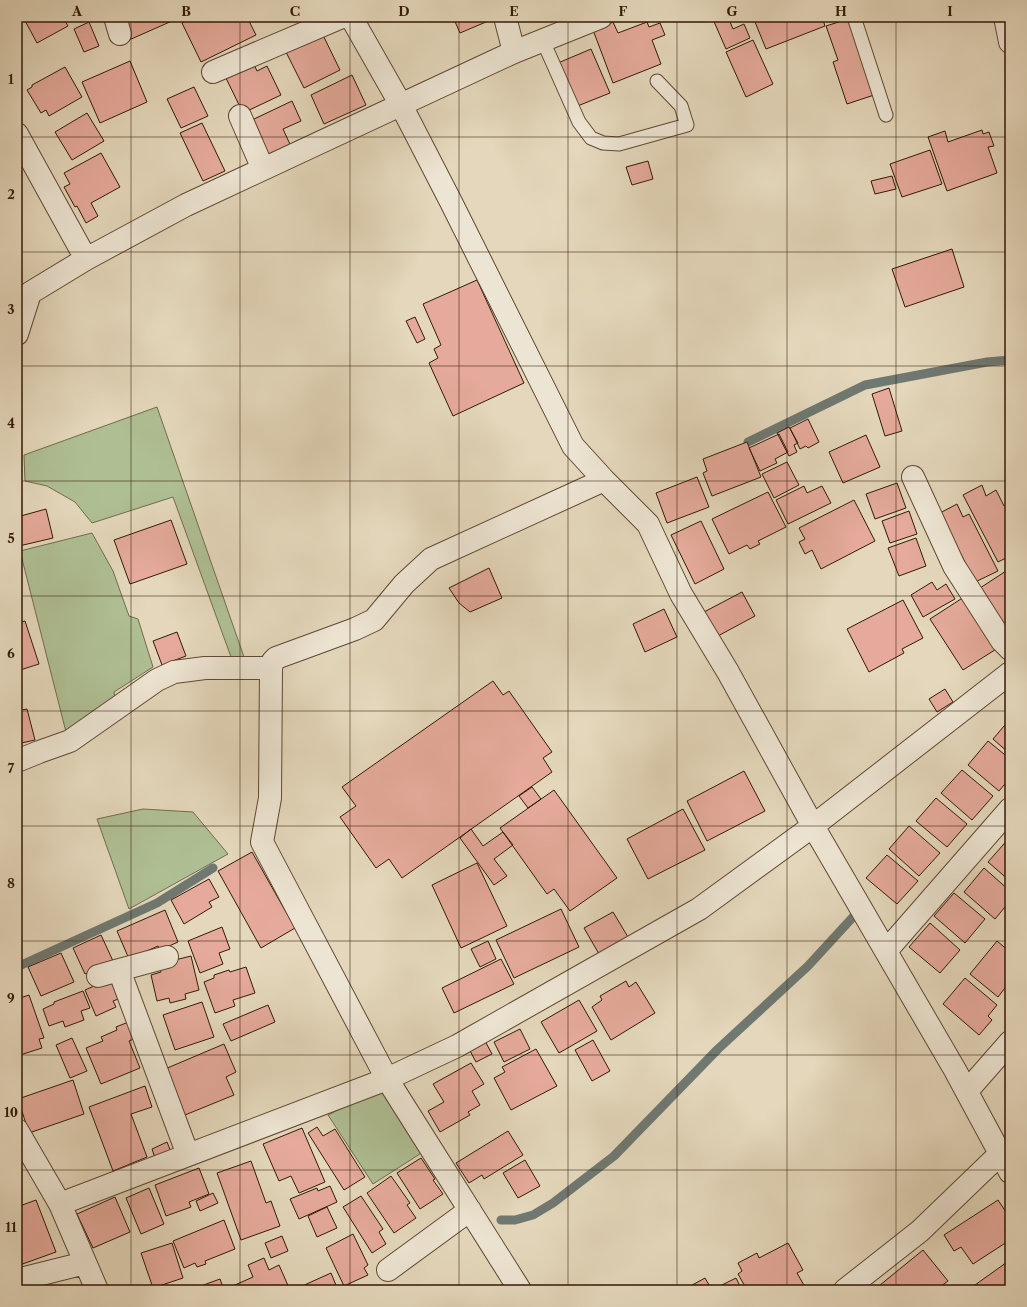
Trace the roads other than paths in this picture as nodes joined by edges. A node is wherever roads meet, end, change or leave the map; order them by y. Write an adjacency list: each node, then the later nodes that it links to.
1 (342, 17): 10 (street)
2 (351, 17): 12 (street)
3 (505, 17): 9 (street)
4 (601, 17): 7 (street)
5 (854, 17): 13 (lane)
6 (1005, 17): 8 (street)
7 (543, 41): 9 (street); 11 (lane)
8 (1010, 42)
9 (514, 52): 12 (street)
10 (213, 72)
11 (657, 81)
12 (401, 105): 16 (street); 21 (street)
13 (886, 115)
14 (240, 116): 16 (street)
15 (17, 134): 17 (street)
16 (263, 169): 17 (street)
17 (86, 259): 18 (street)
18 (23, 297): 19 (street)
19 (17, 334)
20 (913, 477): 22 (street)
21 (604, 480): 23 (street); 27 (street)
22 (1010, 649)
23 (271, 668): 25 (street); 33 (street)
24 (1010, 673): 27 (street)
25 (17, 761)
26 (1010, 809): 28 (street)
27 (813, 826): 28 (street); 33 (street)
28 (886, 951): 34 (street)
29 (168, 956): 30 (street)
30 (119, 970): 31 (street); 36 (street)
31 (98, 976)
32 (1010, 1042): 34 (street)
33 (387, 1079): 36 (street); 39 (street)
34 (967, 1092): 37 (street)
35 (17, 1130): 38 (street)
36 (188, 1155): 38 (street)
37 (1005, 1163): 45 (street)
38 (60, 1204): 40 (street)
39 (470, 1210): 41 (street); 44 (street)
40 (85, 1263): 42 (street); 43 (street)
41 (388, 1270)
42 (17, 1280)
43 (97, 1290)
44 (520, 1290)
45 (845, 1290)

